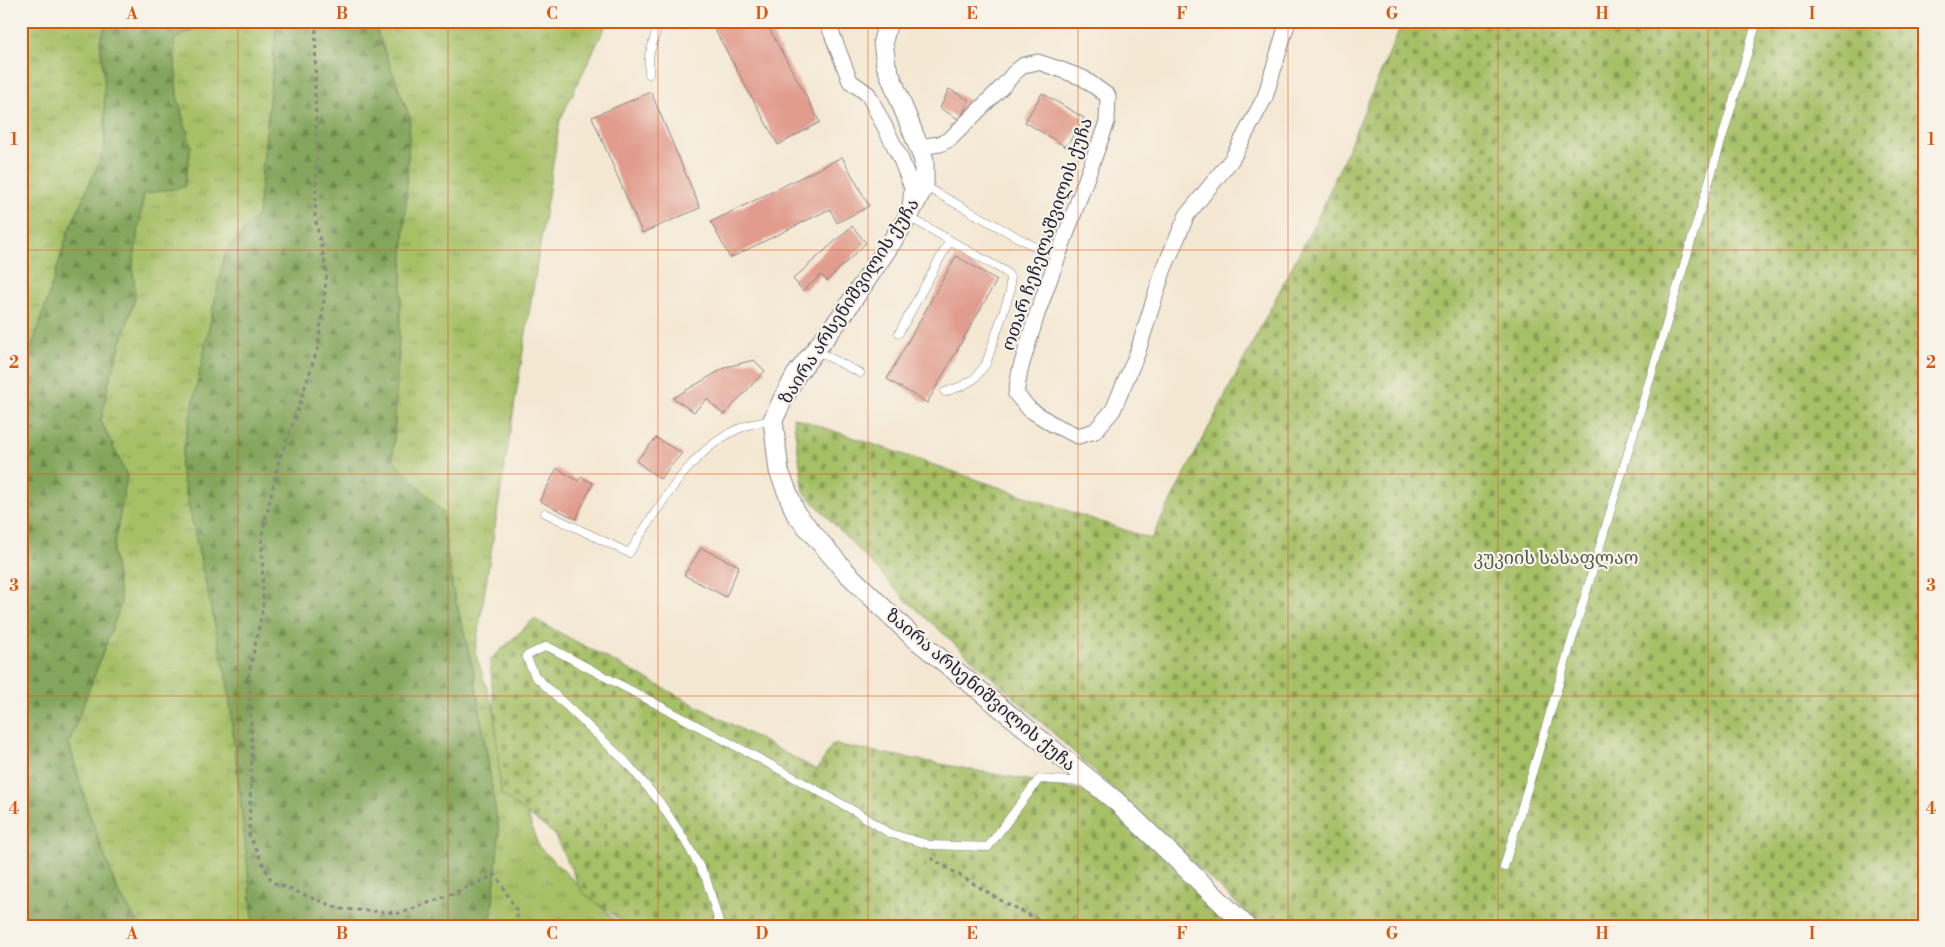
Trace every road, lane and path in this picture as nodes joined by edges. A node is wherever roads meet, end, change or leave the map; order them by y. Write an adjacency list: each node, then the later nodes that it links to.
1 (316, 21): 22 (path)
2 (659, 21): 7 (lane)
3 (826, 21): 10 (street)
4 (888, 21): 8 (street, ზაირა არსენიშვილის ქუჩა)
5 (1288, 21): 12 (street, ოთარ ჩეჩელაშვილის ქუჩა)
6 (1757, 21): 21 (lane)
7 (649, 74)
8 (918, 147): 9 (street, ზაირა არსენიშვილის ქუჩა); 12 (street, ოთარ ჩეჩელაშვილის ქუჩა)
9 (924, 186): 10 (street, ზაირა არსენიშვილის ქუჩა); 12 (lane)
10 (908, 216): 11 (lane); 14 (street, ზაირა არსენიშვილის ქუჩა)
11 (950, 240): 13 (lane); 16 (lane)
12 (1057, 256)
13 (899, 332)
14 (815, 350): 15 (lane); 17 (street, ზაირა არსენიშვილის ქუჩა)
15 (860, 373)
16 (945, 392)
17 (773, 420): 18 (lane); 19 (street, ზაირა არსენიშვილის ქუჩა)
18 (545, 512)
19 (1092, 783): 23 (lane); 25 (street, ზაირა არსენიშვილის ქუჩა)
20 (923, 854): 24 (path)
21 (1504, 867)
22 (517, 926)
23 (720, 926)
24 (1043, 926)
25 (1246, 926)

